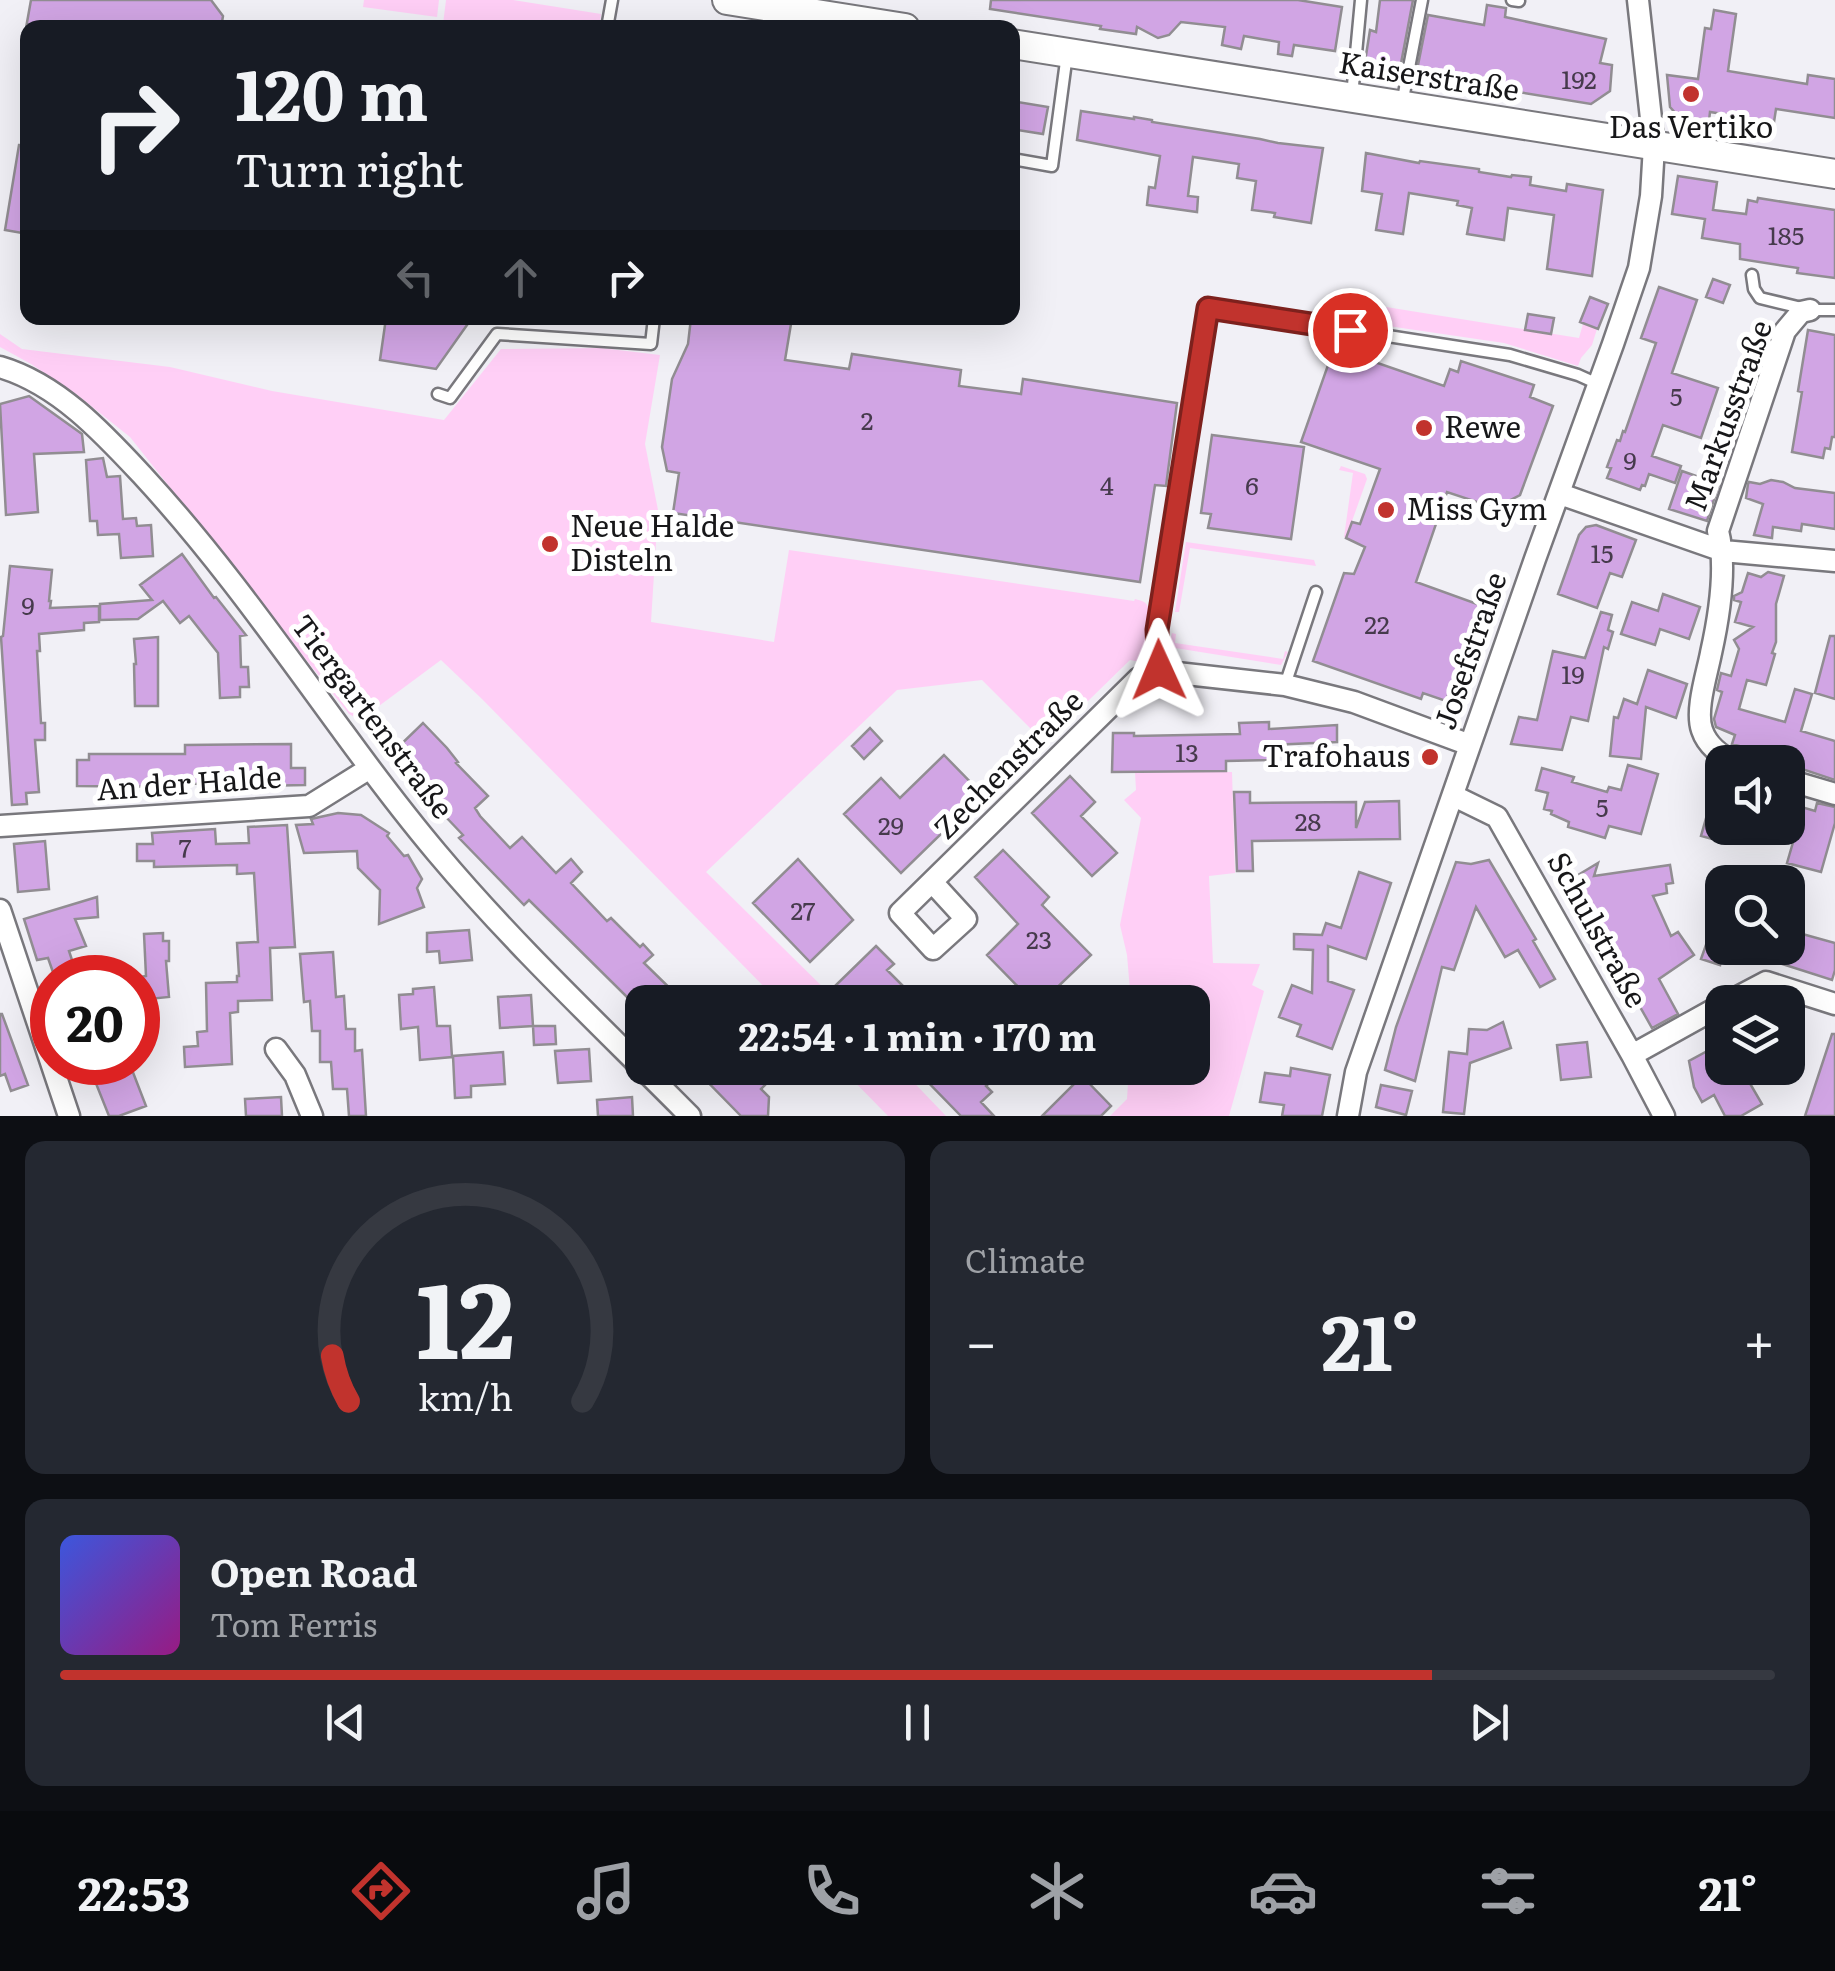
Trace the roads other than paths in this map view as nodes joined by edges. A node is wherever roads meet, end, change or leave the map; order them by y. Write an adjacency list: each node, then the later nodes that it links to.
1 (727, 0): 5 (main road)
2 (1361, 0): 8 (lane)
3 (1422, 0): 9 (lane)
4 (1638, 0): 10 (street, Josefstraße)
5 (855, 16)
6 (1020, 45): 7 (main road, Kaiserstraße)
7 (1067, 53): 8 (main road, Kaiserstraße); 11 (lane)
8 (1352, 97): 9 (main road, Kaiserstraße)
9 (1402, 105): 10 (main road, Kaiserstraße)
10 (1654, 146): 12 (main road, Kaiserstraße); 18 (street, Josefstraße)
11 (1020, 160)
12 (1835, 174)
13 (1752, 275): 14 (lane)
14 (1810, 310): 15 (lane); 21 (street, Markusstraße)
15 (1835, 310)
16 (653, 325): 19 (lane)
17 (0, 367): 28 (street, Tiergartenstraße)
18 (1598, 384): 20 (street, Josefstraße); 24 (lane)
19 (438, 394)
20 (1560, 494): 21 (street, Markusstraße); 26 (street, Josefstraße)
21 (1723, 551): 22 (street, Markusstraße); 27 (street, Markusstraße)
22 (1835, 562)
23 (1316, 592): 25 (lane)
24 (1159, 670): 25 (street); 33 (street, Zechenstraße)
25 (1285, 685): 26 (street)
26 (1470, 745): 31 (street, Josefstraße)
27 (1712, 745)
28 (370, 768): 32 (street, An der Halde); 42 (street, Tiergartenstraße)
29 (1805, 785): 30 (street)
30 (1835, 794)
31 (1454, 796): 39 (street, Schulstraße); 43 (street, Josefstraße)
32 (0, 826)
33 (933, 883)
34 (0, 910): 40 (street)
35 (1805, 994): 36 (street)
36 (1835, 1004)
37 (1705, 1015): 39 (street)
38 (276, 1049): 41 (street)
39 (1632, 1054): 44 (street, Schulstraße)
40 (69, 1116)
41 (312, 1116)
42 (690, 1116)
43 (1348, 1116)
44 (1664, 1116)

